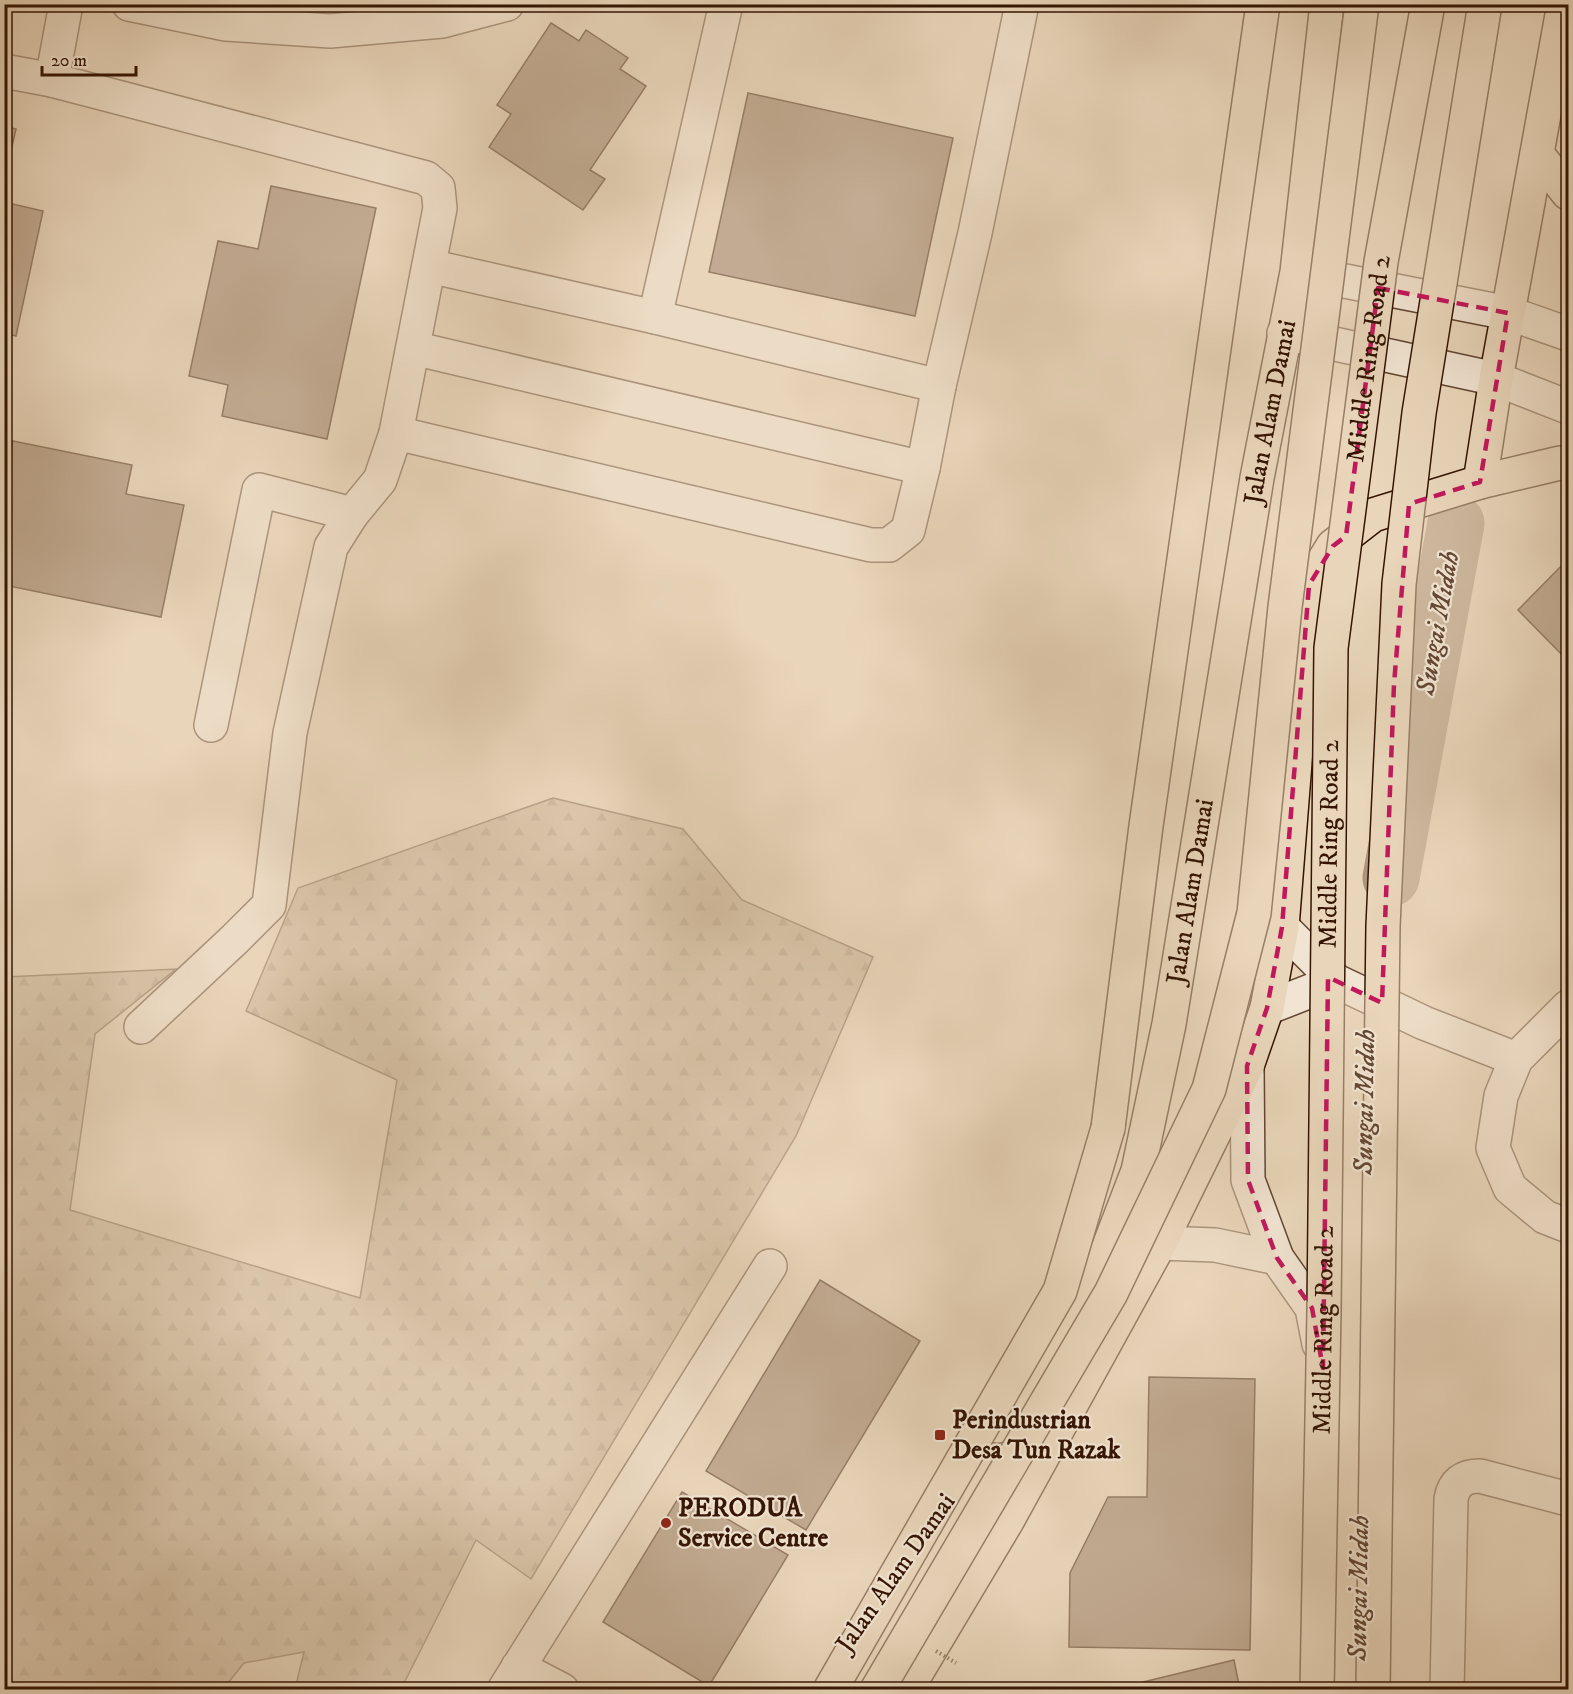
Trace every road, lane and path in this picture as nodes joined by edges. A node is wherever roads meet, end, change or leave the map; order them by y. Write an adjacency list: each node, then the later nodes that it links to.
1 (66, 4): 14 (street)
2 (129, 4): 12 (street)
3 (507, 4): 12 (street)
4 (726, 4): 20 (street)
5 (1022, 4): 25 (street)
6 (1263, 4): 48 (main road, bridge)
7 (1327, 4): 18 (main road, Jalan Alam Damai)
8 (1362, 4): 49 (main road, bridge)
9 (1428, 4): 51 (main road, Middle Ring Road 2, bridge)
10 (1485, 4): 53 (main road, bridge)
11 (1564, 4): 15 (main road)
12 (228, 14)
13 (4, 70): 14 (street)
14 (52, 80): 17 (street)
15 (1537, 154): 16 (main road); 19 (main road)
16 (1569, 193)
17 (429, 266): 20 (street); 23 (street)
18 (1297, 272): 19 (street); 21 (main road, Jalan Alam Damai)
19 (1508, 314): 22 (street); 24 (main road)
20 (655, 317): 25 (street)
21 (1284, 333): 24 (street); 47 (main road, Jalan Alam Damai)
22 (1569, 334)
23 (413, 348): 27 (street); 29 (street)
24 (1496, 379): 26 (street); 30 (main road)
25 (939, 386): 29 (street)
26 (1569, 407)
27 (396, 433): 29 (street); 31 (street)
28 (1569, 464): 30 (main road)
29 (923, 468)
30 (1480, 482): 33 (main road)
31 (352, 514): 32 (street); 37 (street)
32 (211, 725)
33 (1282, 927): 34 (street); 36 (main road)
34 (1336, 981): 36 (street); 38 (street)
35 (1569, 1007): 38 (street)
36 (1267, 1008): 39 (main road)
37 (141, 1027)
38 (1516, 1059): 40 (street)
39 (1247, 1066): 41 (main road); 42 (street)
40 (1569, 1226)
41 (1160, 1243): 42 (street); 50 (main road)
42 (1277, 1258): 52 (street)
43 (770, 1266): 45 (street)
44 (1569, 1499): 54 (street)
45 (511, 1678): 46 (street)
46 (562, 1689)
47 (815, 1689)
48 (830, 1689)
49 (877, 1689)
50 (906, 1689)
51 (1317, 1689)
52 (1324, 1689)
53 (1373, 1689)
54 (1447, 1689)

